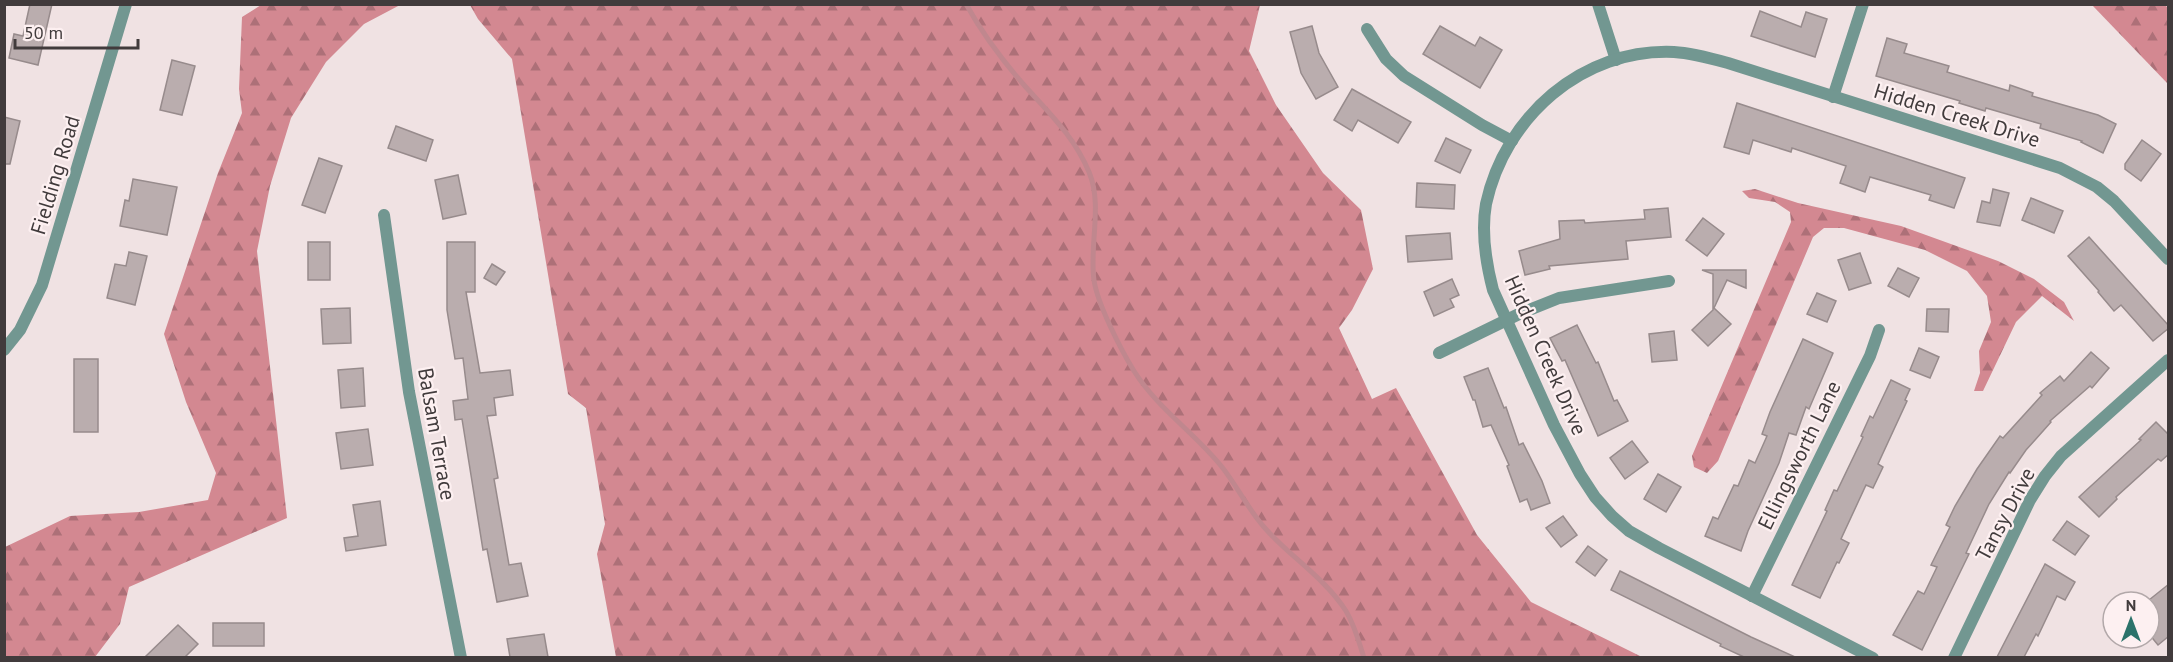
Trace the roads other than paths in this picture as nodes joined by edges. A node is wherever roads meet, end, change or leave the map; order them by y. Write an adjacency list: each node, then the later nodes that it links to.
1 (126, 4): 13 (street, Fielding Road)
2 (1598, 4): 5 (street)
3 (1863, 4): 6 (street)
4 (1367, 29): 7 (street)
5 (1616, 60): 6 (street, Hidden Creek Drive); 7 (street, Hidden Creek Drive)
6 (1833, 97): 9 (street, Hidden Creek Drive)
7 (1512, 141): 11 (street, Hidden Creek Drive)
8 (384, 215): 17 (street, Balsam Terrace)
9 (2169, 259)
10 (1668, 281): 11 (street)
11 (1506, 320): 14 (street); 16 (street, Hidden Creek Drive)
12 (1879, 330): 16 (street, Ellingsworth Lane)
13 (4, 350)
14 (1439, 353)
15 (2169, 360): 19 (street, Tansy Drive)
16 (1752, 596): 18 (street, Hidden Creek Drive)
17 (461, 657)
18 (1873, 657)
19 (1954, 657)

